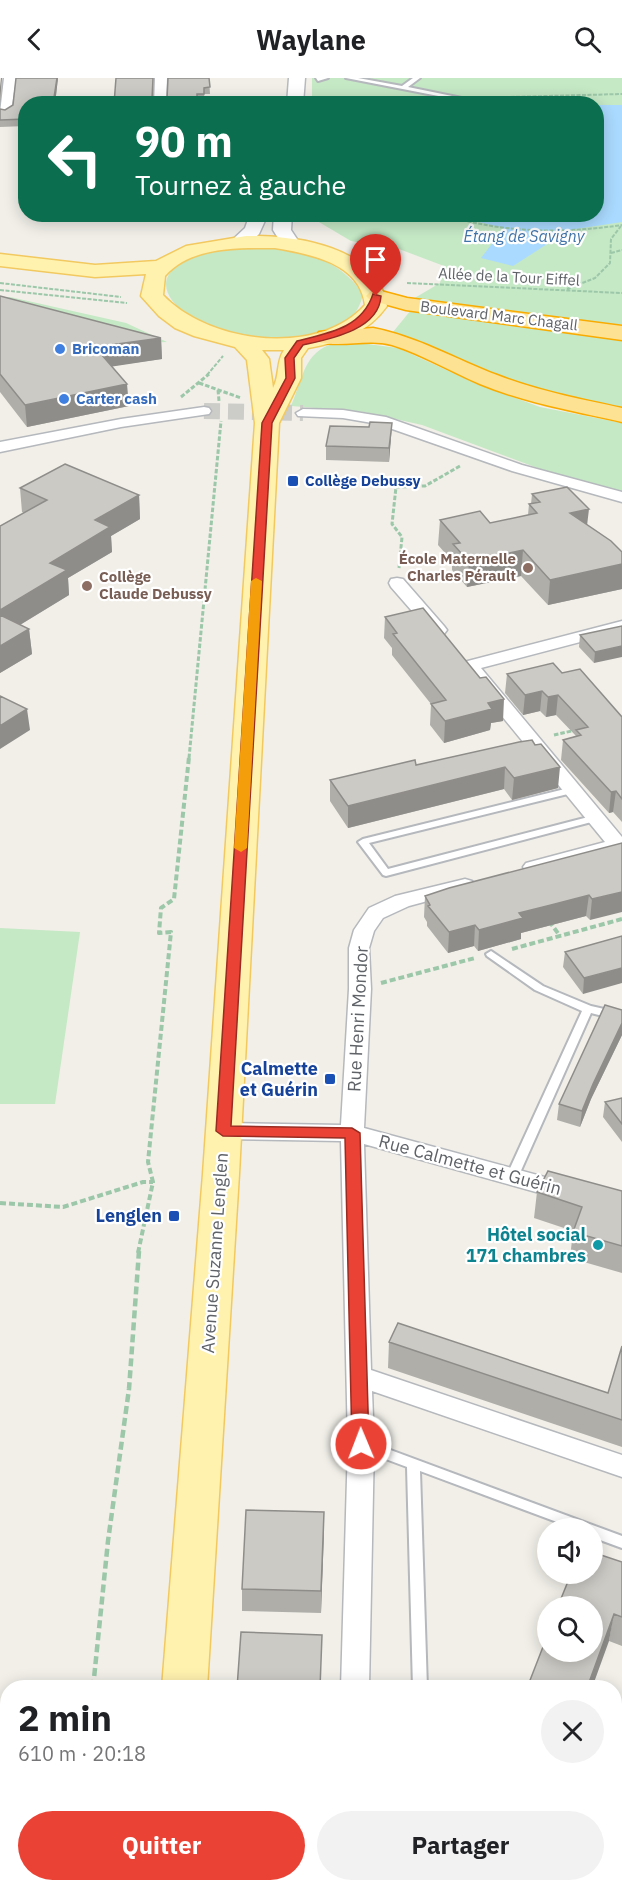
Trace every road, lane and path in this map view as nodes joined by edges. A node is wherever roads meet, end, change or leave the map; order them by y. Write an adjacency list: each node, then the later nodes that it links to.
1 (10, 78): 12 (street)
2 (161, 78): 8 (street)
3 (297, 78): 9 (main road)
4 (349, 78): 6 (lane)
5 (417, 78): 6 (lane)
6 (403, 88): 10 (lane)
7 (622, 94): 11 (path)
8 (160, 96)
9 (296, 96)
10 (448, 96)
11 (537, 96)
12 (7, 112)
13 (256, 222): 17 (main road)
14 (282, 222): 18 (main road)
15 (472, 222): 16 (path)
16 (622, 225): 20 (path)
17 (238, 243): 18 (main road); 22 (main road)
18 (292, 245): 29 (main road)
19 (622, 250): 20 (path)
20 (611, 253): 26 (path)
21 (0, 260): 22 (main road)
22 (162, 267): 31 (main road)
23 (0, 275): 30 (main road)
24 (0, 283): 30 (path)
25 (0, 290): 30 (path)
26 (564, 290): 27 (path, Allée de la Tour Eiffel); 28 (path, Allée de la Tour Eiffel)
27 (397, 293): 29 (highway, Boulevard Marc Chagall); 32 (highway, Boulevard Marc Chagall)
28 (622, 293)
29 (376, 296): 33 (main road)
30 (126, 297): 31 (main road)
31 (152, 297): 35 (main road)
32 (622, 333)
33 (327, 337): 34 (main road); 40 (highway)
34 (300, 343): 35 (main road); 41 (main road, Avenue Suzanne Lenglen)
35 (249, 348): 36 (path); 41 (main road, Avenue Suzanne Lenglen)
36 (218, 351)
37 (199, 383): 63 (path)
38 (204, 411): 42 (street)
39 (303, 413): 43 (street)
40 (622, 415)
41 (267, 423): 60 (main road, Avenue Suzanne Lenglen)
42 (0, 447)
43 (479, 455): 44 (street); 45 (path)
44 (622, 497)
45 (397, 583): 47 (street)
46 (622, 626): 47 (street)
47 (470, 666): 49 (street)
48 (577, 729): 49 (path)
49 (533, 741): 50 (street)
50 (573, 790): 51 (street); 51 (lane)
51 (596, 818): 52 (street)
52 (619, 843): 53 (street)
53 (512, 873)
54 (479, 881): 61 (street, Rue Henri Mondor)
55 (546, 918): 56 (path)
56 (560, 936)
57 (491, 954): 58 (lane)
58 (588, 1009): 59 (lane); 62 (lane)
59 (622, 1017)
60 (223, 1131): 61 (street, Rue Calmette et Guérin); 74 (main road, Avenue Suzanne Lenglen)
61 (352, 1133): 62 (street, Rue Calmette et Guérin); 66 (street, Rue Henri Mondor)
62 (513, 1175): 65 (street, Rue Calmette et Guérin)
63 (153, 1182): 64 (path); 73 (path)
64 (0, 1203)
65 (622, 1207)
66 (360, 1376): 67 (street, Rue Henri Mondor); 69 (street)
67 (361, 1444): 68 (lane); 75 (street, Rue Henri Mondor)
68 (413, 1463): 70 (lane); 76 (lane)
69 (622, 1466)
70 (560, 1518)
71 (603, 1535): 72 (lane)
72 (622, 1542)
73 (94, 1680)
74 (185, 1680)
75 (355, 1680)
76 (420, 1680)

